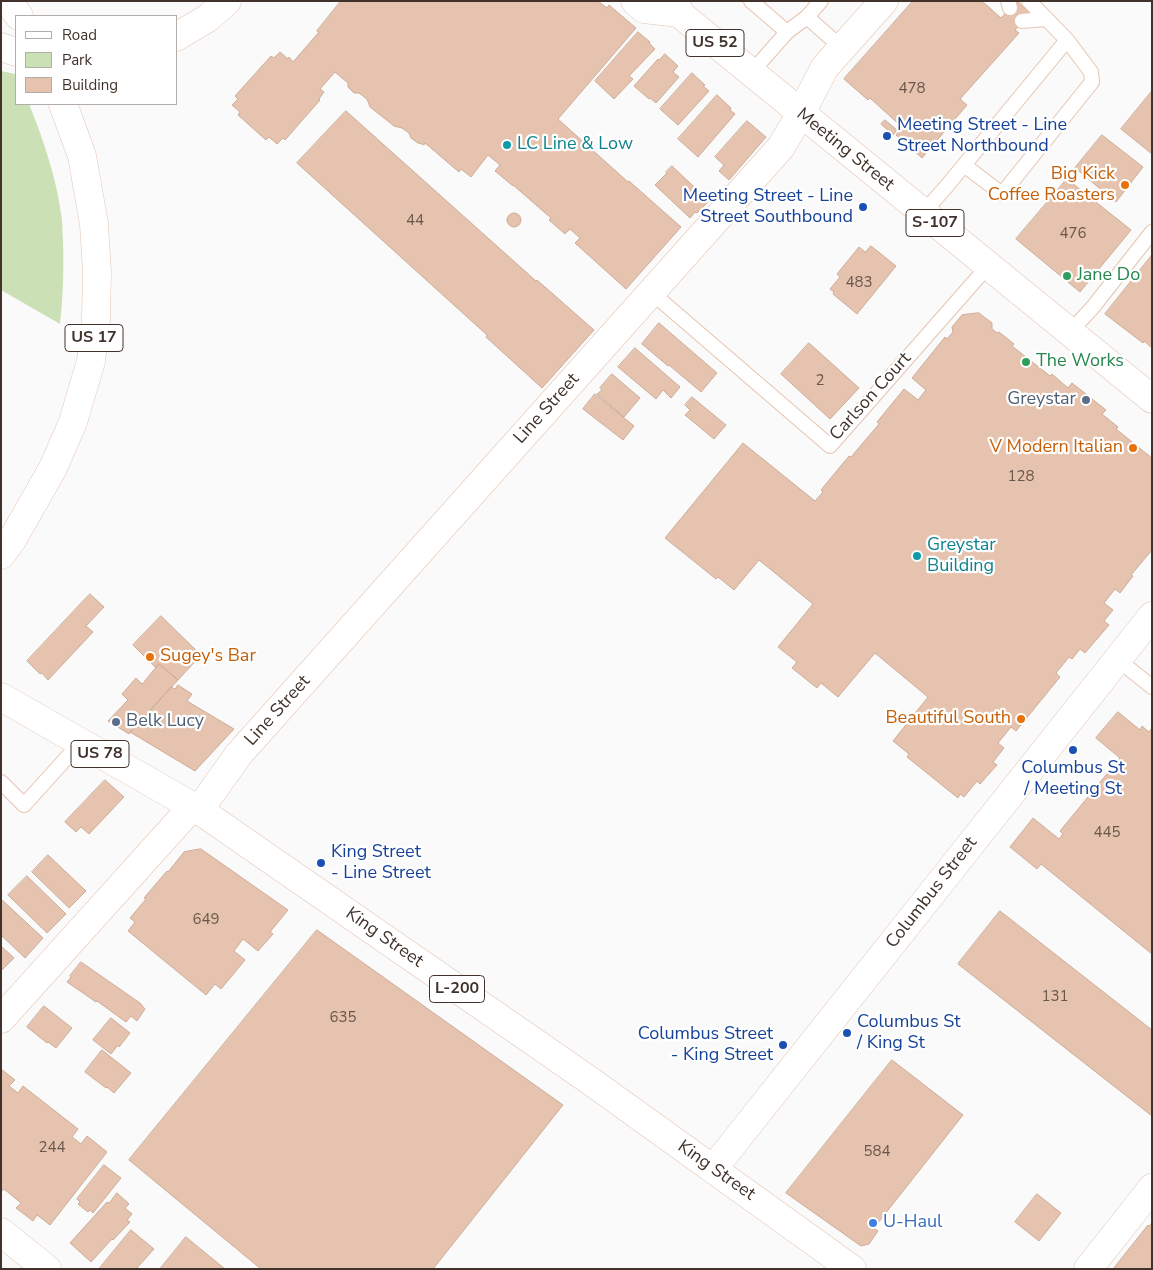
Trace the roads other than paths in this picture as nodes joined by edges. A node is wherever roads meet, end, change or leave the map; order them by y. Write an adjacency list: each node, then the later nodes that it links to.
1 (8, 1): 9 (main road)
2 (227, 1): 14 (main road)
3 (635, 1): 8 (main road, Meeting Street / US 52)
4 (751, 1): 13 (lane)
5 (821, 1): 10 (lane)
6 (1029, 1): 11 (lane)
7 (881, 2): 17 (main road, Line Street)
8 (682, 8): 19 (main road, Meeting Street / US 52)
9 (18, 15)
10 (807, 17): 13 (lane); 17 (lane)
11 (1046, 19): 12 (lane); 15 (lane)
12 (1022, 21)
13 (787, 32): 19 (lane)
14 (178, 36)
15 (1067, 40): 22 (lane); 22 (lane)
16 (1, 47): 18 (main road)
17 (842, 48): 21 (main road, Line Street)
18 (15, 52)
19 (751, 72): 21 (main road, Meeting Street / US 52)
20 (63, 105): 29 (main road, US 17)
21 (800, 113): 23 (main road, Meeting Street / S-107); 26 (main road, Line Street)
22 (964, 164): 23 (lane)
23 (923, 213): 25 (main road, Meeting Street / S-107)
24 (1149, 236): 27 (lane)
25 (988, 266): 26 (lane, Carlson Court); 27 (main road, Meeting Street / S-107)
26 (651, 292): 36 (main road, Line Street)
27 (1070, 332): 28 (main road, Meeting Street / S-107)
28 (1152, 399)
29 (1, 555)
30 (1152, 616): 31 (main road, Columbus Street)
31 (1117, 659): 32 (lane); 38 (main road, Columbus Street)
32 (1152, 687)
33 (1, 697): 34 (main road, King Street / US 78)
34 (81, 742): 35 (lane); 36 (main road, King Street / US 78)
35 (1, 782)
36 (196, 808): 37 (main road, Line Street); 38 (main road, King Street / L-200)
37 (3, 1015)
38 (713, 1169): 42 (main road, King Street / L-200)
39 (1152, 1188): 43 (main road)
40 (1, 1232): 41 (main road)
41 (35, 1265)
42 (852, 1269)
43 (1088, 1269)

